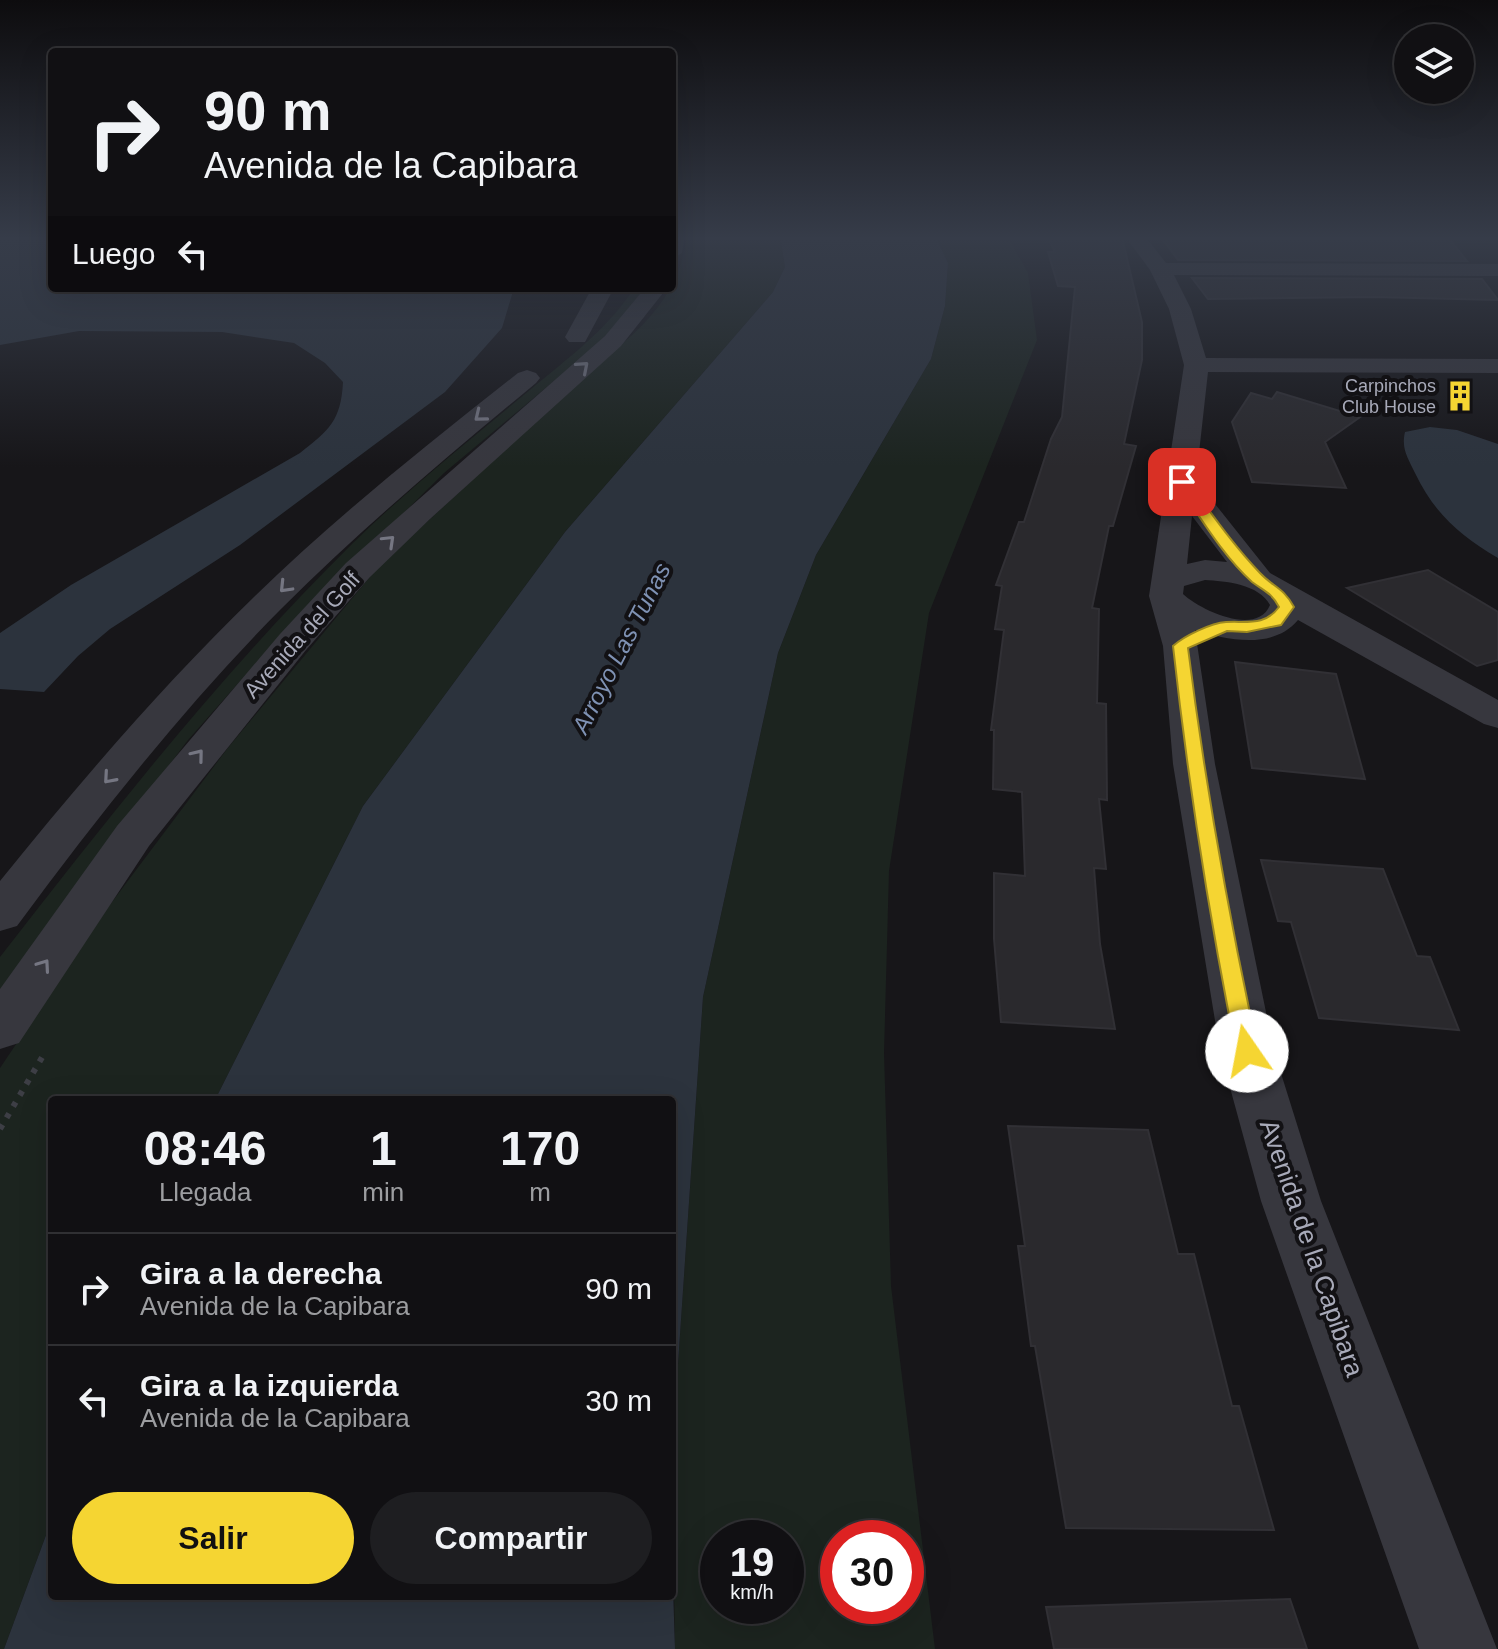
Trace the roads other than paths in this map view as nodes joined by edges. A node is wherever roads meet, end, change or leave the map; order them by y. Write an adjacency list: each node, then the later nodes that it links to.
1 (590, 313): 5 (street)
2 (598, 313): 5 (street, Avenida del Golf)
3 (636, 313): 14 (street, Avenida del Golf, one-way to 3)
4 (1181, 313): 6 (street, Avenida de la Capibara)
5 (577, 337): 13 (street, Avenida del Golf, one-way to 13)
6 (1196, 365): 7 (street); 8 (street, Avenida de la Capibara)
7 (1498, 366)
8 (1182, 482): 9 (street); 10 (street, Avenida de la Capibara)
9 (1270, 589): 10 (street); 10 (street); 11 (street)
10 (1198, 617): 11 (street); 15 (street, Avenida de la Capibara)
11 (1380, 654): 12 (street)
12 (1498, 716)
13 (0, 914)
14 (0, 1029)
15 (1458, 1649)

